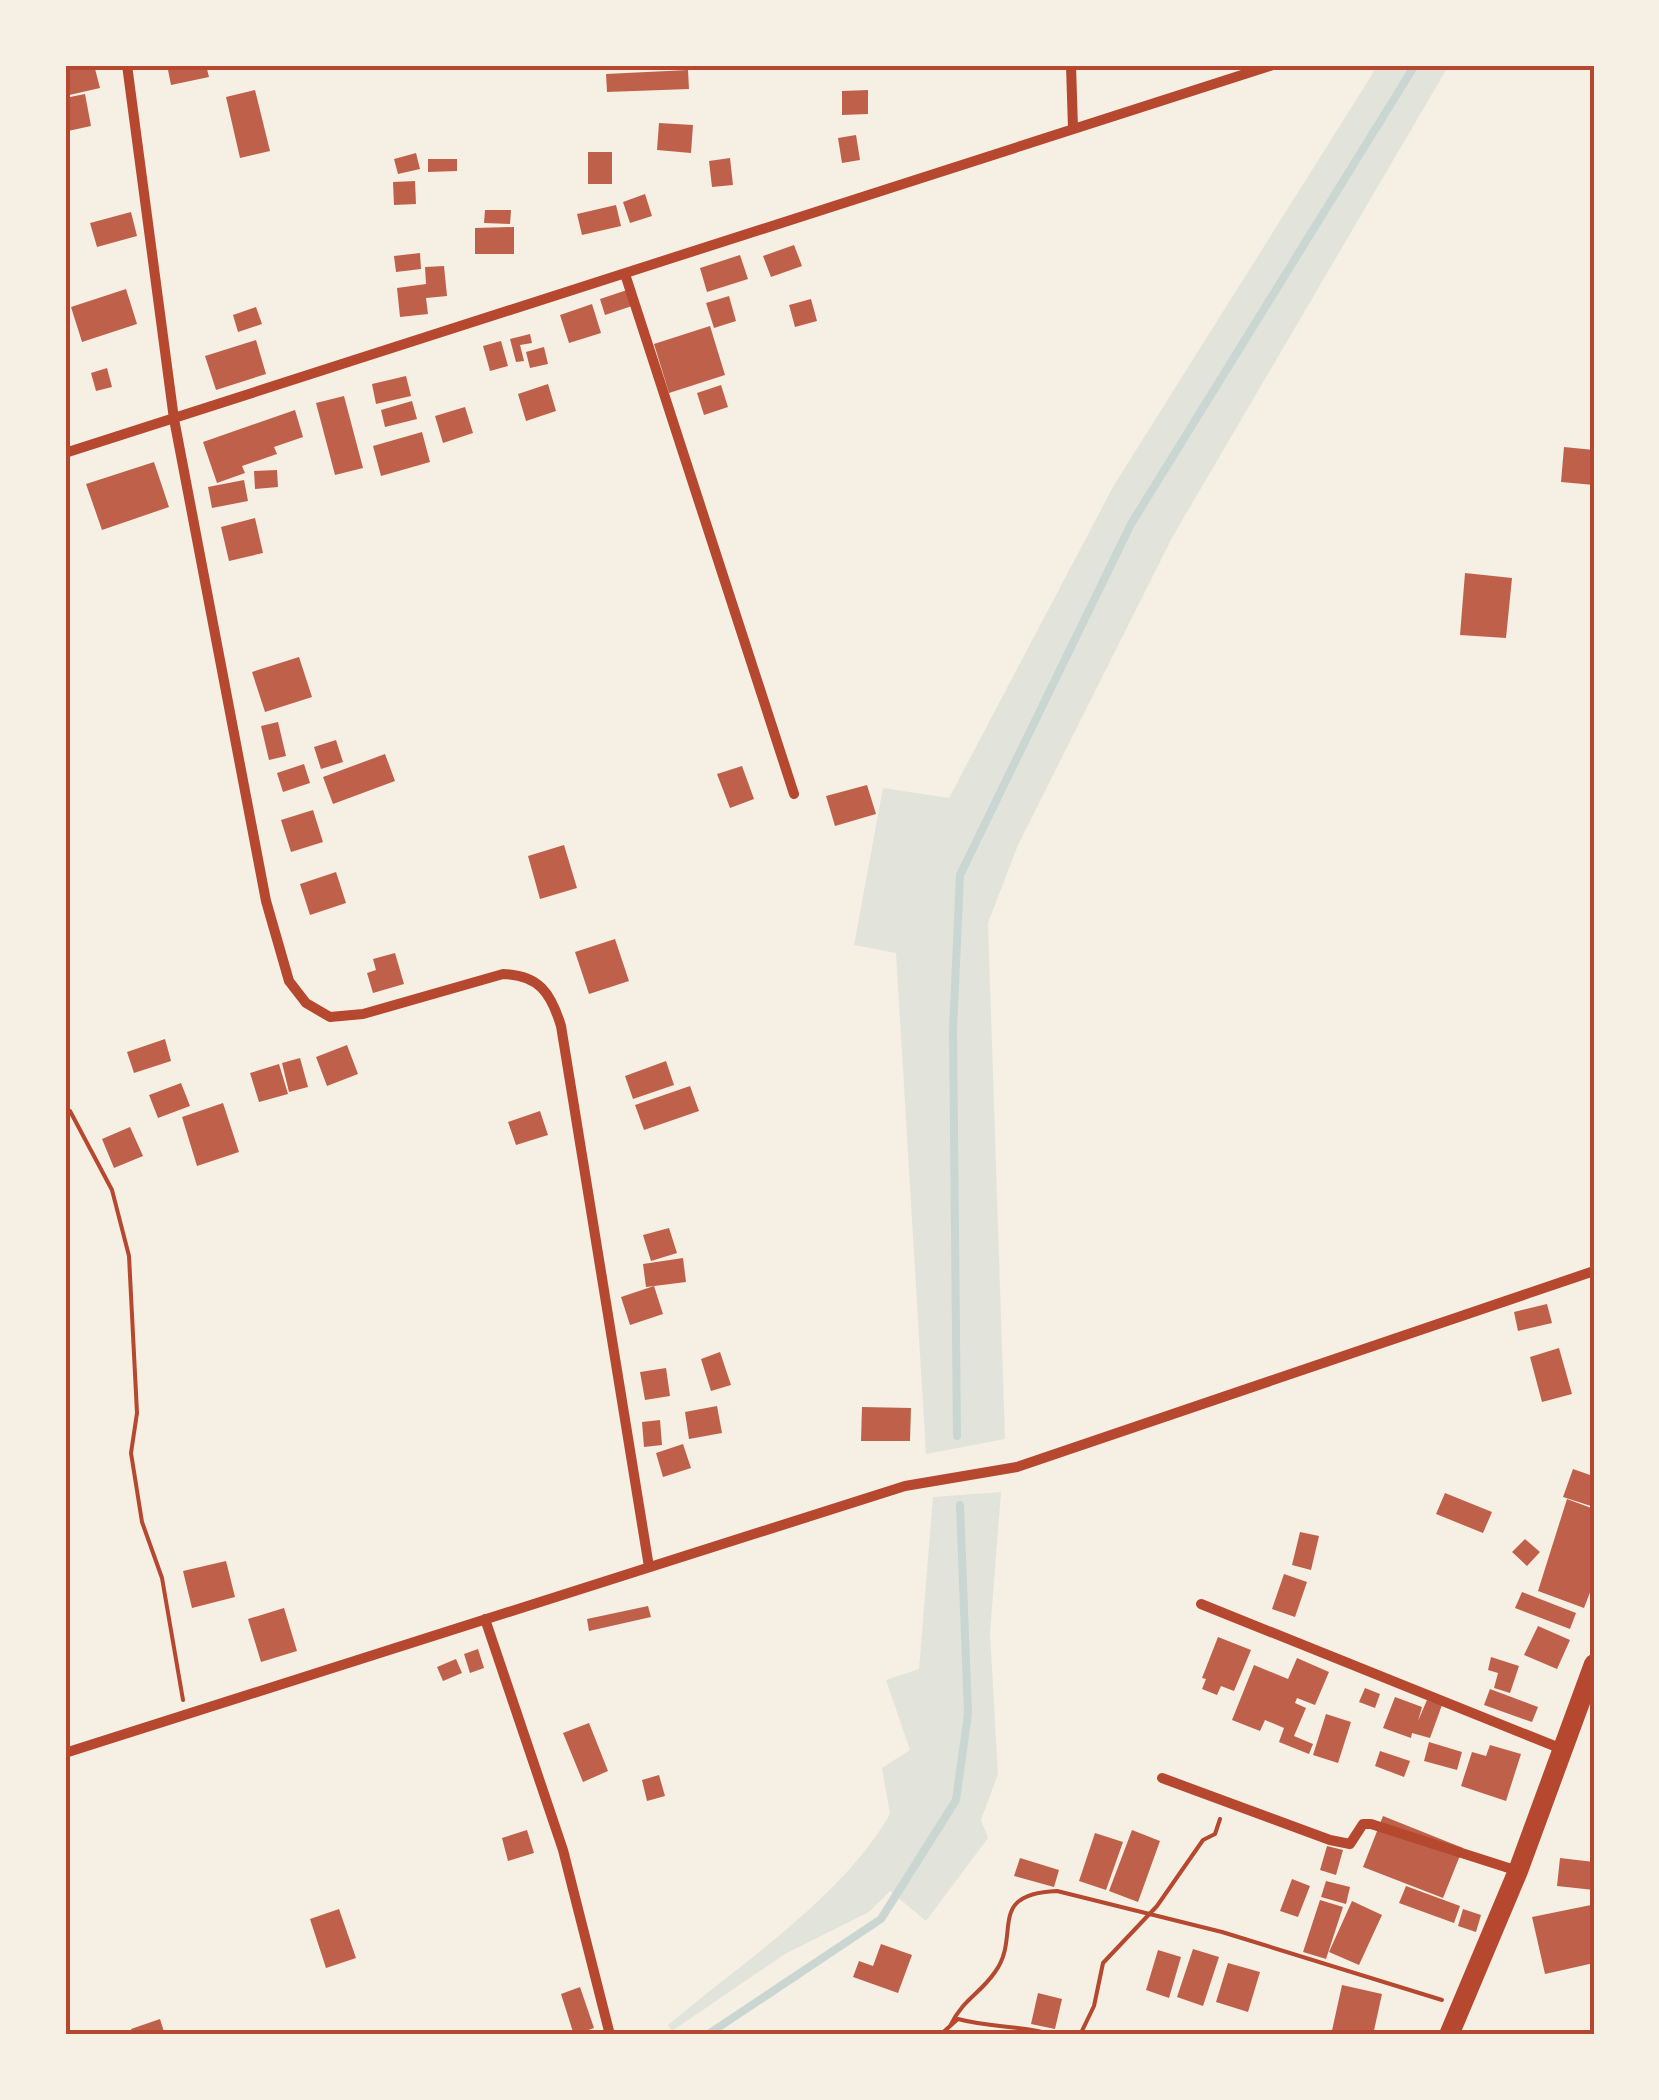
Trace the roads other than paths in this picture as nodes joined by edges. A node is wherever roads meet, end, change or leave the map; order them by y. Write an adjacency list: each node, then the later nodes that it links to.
1 (128, 65): 6 (street)
2 (1071, 65): 4 (street)
3 (1273, 65): 4 (street)
4 (1073, 130): 5 (street)
5 (625, 274): 6 (street); 8 (street)
6 (174, 419): 7 (street); 10 (street)
7 (65, 453)
8 (794, 794)
9 (1594, 1271): 10 (street)
10 (649, 1567): 12 (street)
11 (1201, 1604): 14 (street)
12 (485, 1620): 15 (street); 18 (street)
13 (1594, 1664): 14 (main road)
14 (1562, 1749): 17 (main road)
15 (65, 1753)
16 (1162, 1778): 17 (street)
17 (1518, 1871): 19 (main road)
18 (610, 2035)
19 (1449, 2035)

